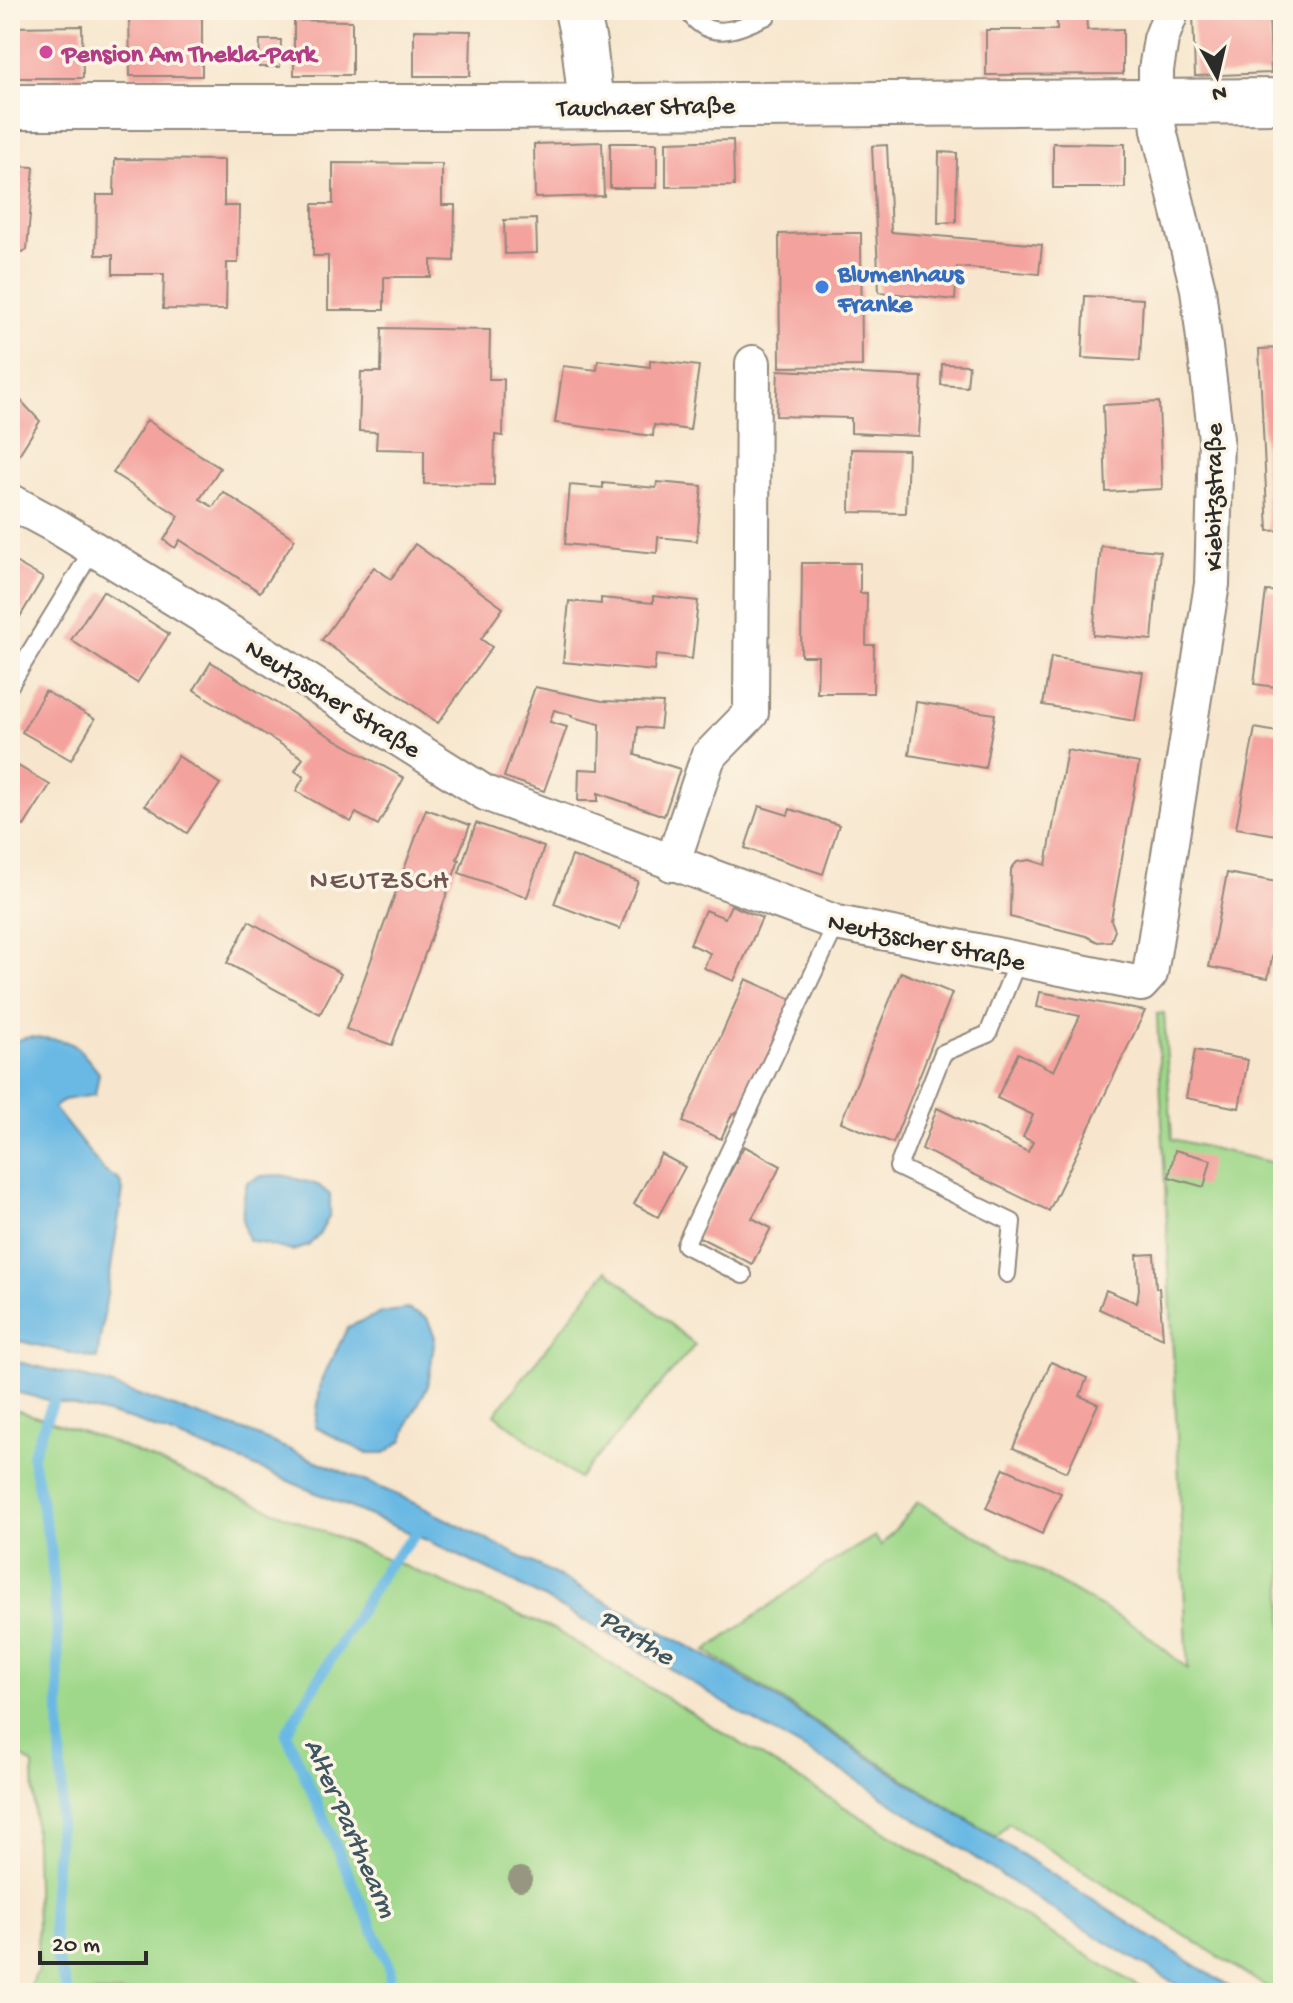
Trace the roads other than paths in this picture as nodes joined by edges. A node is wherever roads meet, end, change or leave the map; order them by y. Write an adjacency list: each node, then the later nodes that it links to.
1 (577, 10): 7 (main road)
2 (687, 10): 3 (lane)
3 (769, 10)
4 (1172, 10): 6 (street, Kiebitzstraße)
5 (1283, 101): 6 (main road, Tauchaer Straße)
6 (1156, 103): 7 (main road, Tauchaer Straße); 16 (street, Kiebitzstraße)
7 (591, 105): 8 (main road, Tauchaer Straße)
8 (10, 107)
9 (753, 363): 13 (street)
10 (10, 501): 11 (street, Neutzscher Straße)
11 (93, 549): 12 (lane); 13 (street, Neutzscher Straße)
12 (10, 685)
13 (672, 864): 14 (street, Neutzscher Straße)
14 (837, 923): 15 (street, Neutzscher Straße); 18 (lane)
15 (1018, 960): 16 (street, Neutzscher Straße); 17 (lane)
16 (1141, 984)
17 (1007, 1274)
18 (743, 1275)

